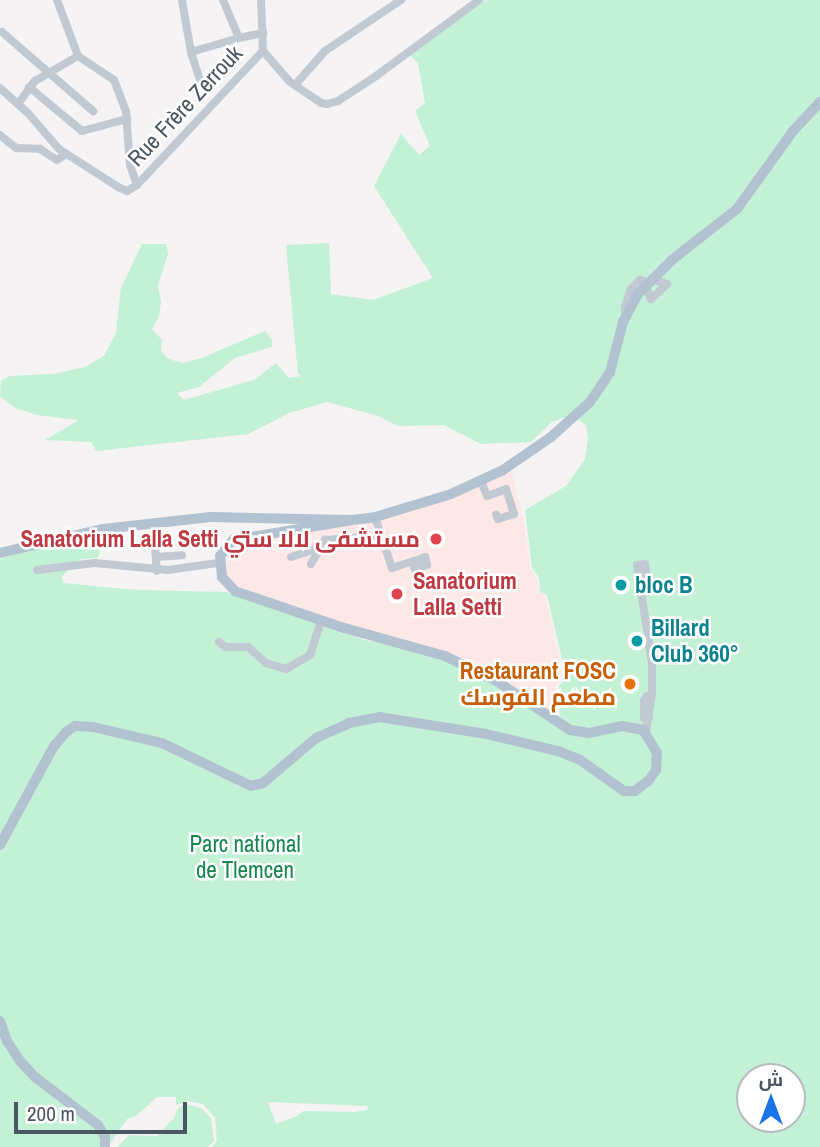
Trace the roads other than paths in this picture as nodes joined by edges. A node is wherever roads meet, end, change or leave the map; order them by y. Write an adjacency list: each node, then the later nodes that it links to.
1 (57, 0): 12 (street)
2 (182, 0): 11 (street)
3 (223, 0): 9 (street)
4 (261, 0): 8 (street)
5 (401, 0): 15 (street)
6 (479, 0): 15 (street)
7 (2, 32): 13 (street)
8 (263, 33): 9 (street); 10 (street)
9 (239, 38): 11 (street)
10 (264, 51): 15 (street); 24 (street, Rue Frère Zerrouk)
11 (191, 52): 14 (street)
12 (78, 56): 13 (street); 21 (street, Rue Frère Zerrouk)
13 (48, 73): 16 (street); 20 (street)
14 (200, 80)
15 (295, 85)
16 (29, 87): 19 (street); 21 (street)
17 (0, 88): 19 (street)
18 (820, 102): 25 (main road)
19 (18, 104): 23 (street)
20 (93, 111)
21 (127, 118): 24 (street, Rue Frère Zerrouk)
22 (0, 135): 23 (street)
23 (66, 154): 24 (street)
24 (137, 185)
25 (481, 481): 26 (street); 27 (main road)
26 (496, 514)
27 (375, 517): 28 (main road); 29 (street)
28 (352, 520): 31 (main road); 35 (main road)
29 (382, 536): 30 (street); 34 (street)
30 (321, 547): 33 (street); 36 (street)
31 (0, 553)
32 (182, 555): 38 (street)
33 (291, 557)
34 (413, 561)
35 (219, 563): 38 (street); 40 (main road)
36 (311, 564)
37 (37, 570): 38 (street)
38 (157, 571)
39 (642, 593): 42 (street)
40 (321, 621): 41 (street); 42 (main road)
41 (219, 642)
42 (646, 731): 43 (main road)
43 (0, 845)
44 (0, 1021): 45 (main road)
45 (105, 1147)

